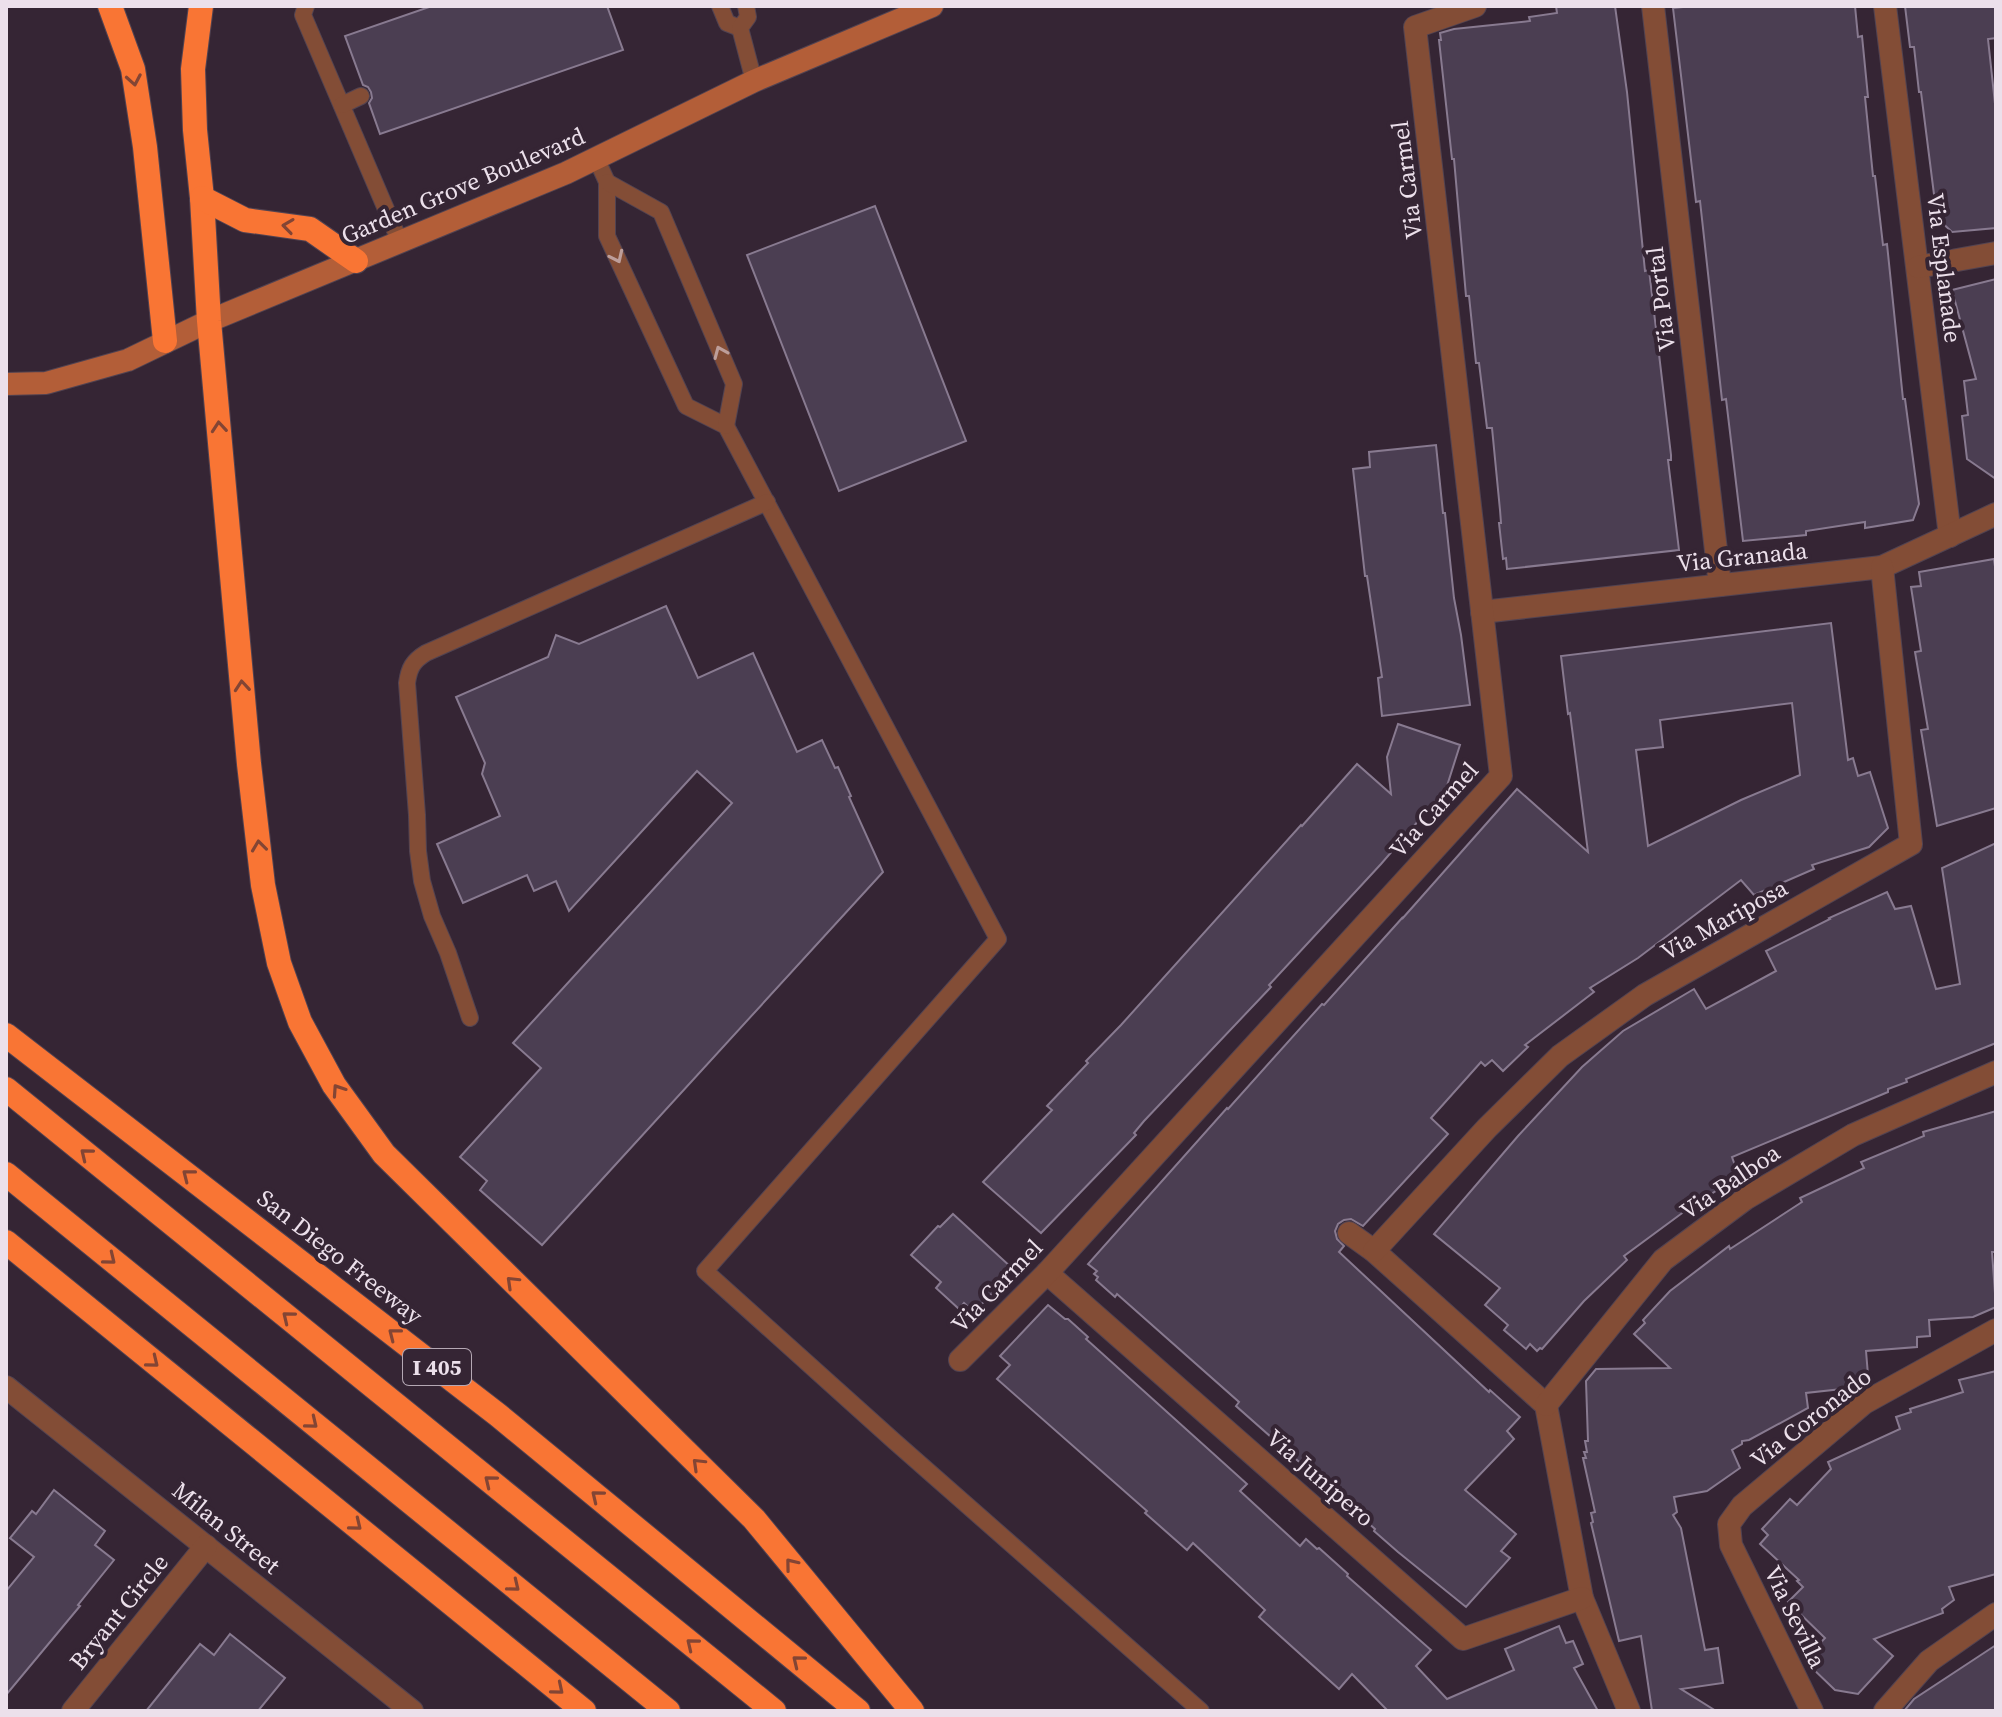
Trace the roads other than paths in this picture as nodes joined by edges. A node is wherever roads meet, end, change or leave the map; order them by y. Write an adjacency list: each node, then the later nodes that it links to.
1 (110, 6): 22 (highway, one-way to 22)
2 (201, 6): 16 (highway)
3 (306, 6): 13 (lane)
4 (720, 6): 10 (lane)
5 (746, 6): 10 (lane)
6 (932, 6): 11 (main road, Garden Grove Boulevard)
7 (1475, 6): 30 (street, Via Carmel)
8 (1653, 6): 29 (street, Via Portal)
9 (1885, 6): 20 (street, Via Esplanade)
10 (740, 28): 11 (lane)
11 (754, 81): 14 (main road, Garden Grove Boulevard)
12 (361, 96): 13 (lane)
13 (342, 105): 17 (lane)
14 (596, 158): 15 (lane); 17 (main road, Garden Grove Boulevard)
15 (607, 182): 24 (lane, one-way to 24); 24 (lane, one-way to 15)
16 (202, 198): 19 (highway, one-way to 16); 21 (highway)
17 (400, 242): 19 (main road, Garden Grove Boulevard)
18 (1996, 253): 20 (street)
19 (356, 261): 21 (main road, Garden Grove Boulevard)
20 (1918, 267): 27 (street, Via Esplanade)
21 (209, 321): 22 (main road, Garden Grove Boulevard); 54 (highway, one-way to 21)
22 (165, 341): 23 (main road, Garden Grove Boulevard)
23 (6, 384)
24 (726, 426): 25 (lane)
25 (767, 502): 31 (lane); 55 (lane)
26 (1996, 514): 27 (street, Via Granada)
27 (1950, 536): 28 (street, Via Granada)
28 (1882, 567): 29 (street, Via Granada); 38 (street, Via Mariposa)
29 (1720, 585): 30 (street, Via Granada)
30 (1482, 612): 39 (street, Via Carmel)
31 (470, 1018)
32 (6, 1035): 53 (highway, San Diego Freeway / I 405, one-way to 32)
33 (1996, 1072): 43 (street, Via Balboa)
34 (6, 1089): 52 (highway, one-way to 34)
35 (6, 1174): 51 (highway, one-way to 51)
36 (1349, 1233): 38 (street)
37 (6, 1242): 50 (highway, one-way to 50)
38 (1374, 1251): 43 (street)
39 (1047, 1273): 41 (street, Via Carmel); 46 (street, Via Junipero)
40 (1996, 1330): 44 (street, Via Coronado)
41 (960, 1360)
42 (6, 1387): 45 (street, Milan Street)
43 (1546, 1405): 46 (street)
44 (1731, 1545): 57 (street, Via Sevilla)
45 (206, 1546): 48 (street, Bryant Circle); 49 (street, Milan Street)
46 (1582, 1598): 56 (street)
47 (1996, 1614): 58 (street)
48 (73, 1711)
49 (412, 1711)
50 (584, 1711)
51 (668, 1711)
52 (774, 1711)
53 (858, 1711)
54 (912, 1711)
55 (1201, 1711)
56 (1629, 1711)
57 (1812, 1711)
58 (1885, 1711)

